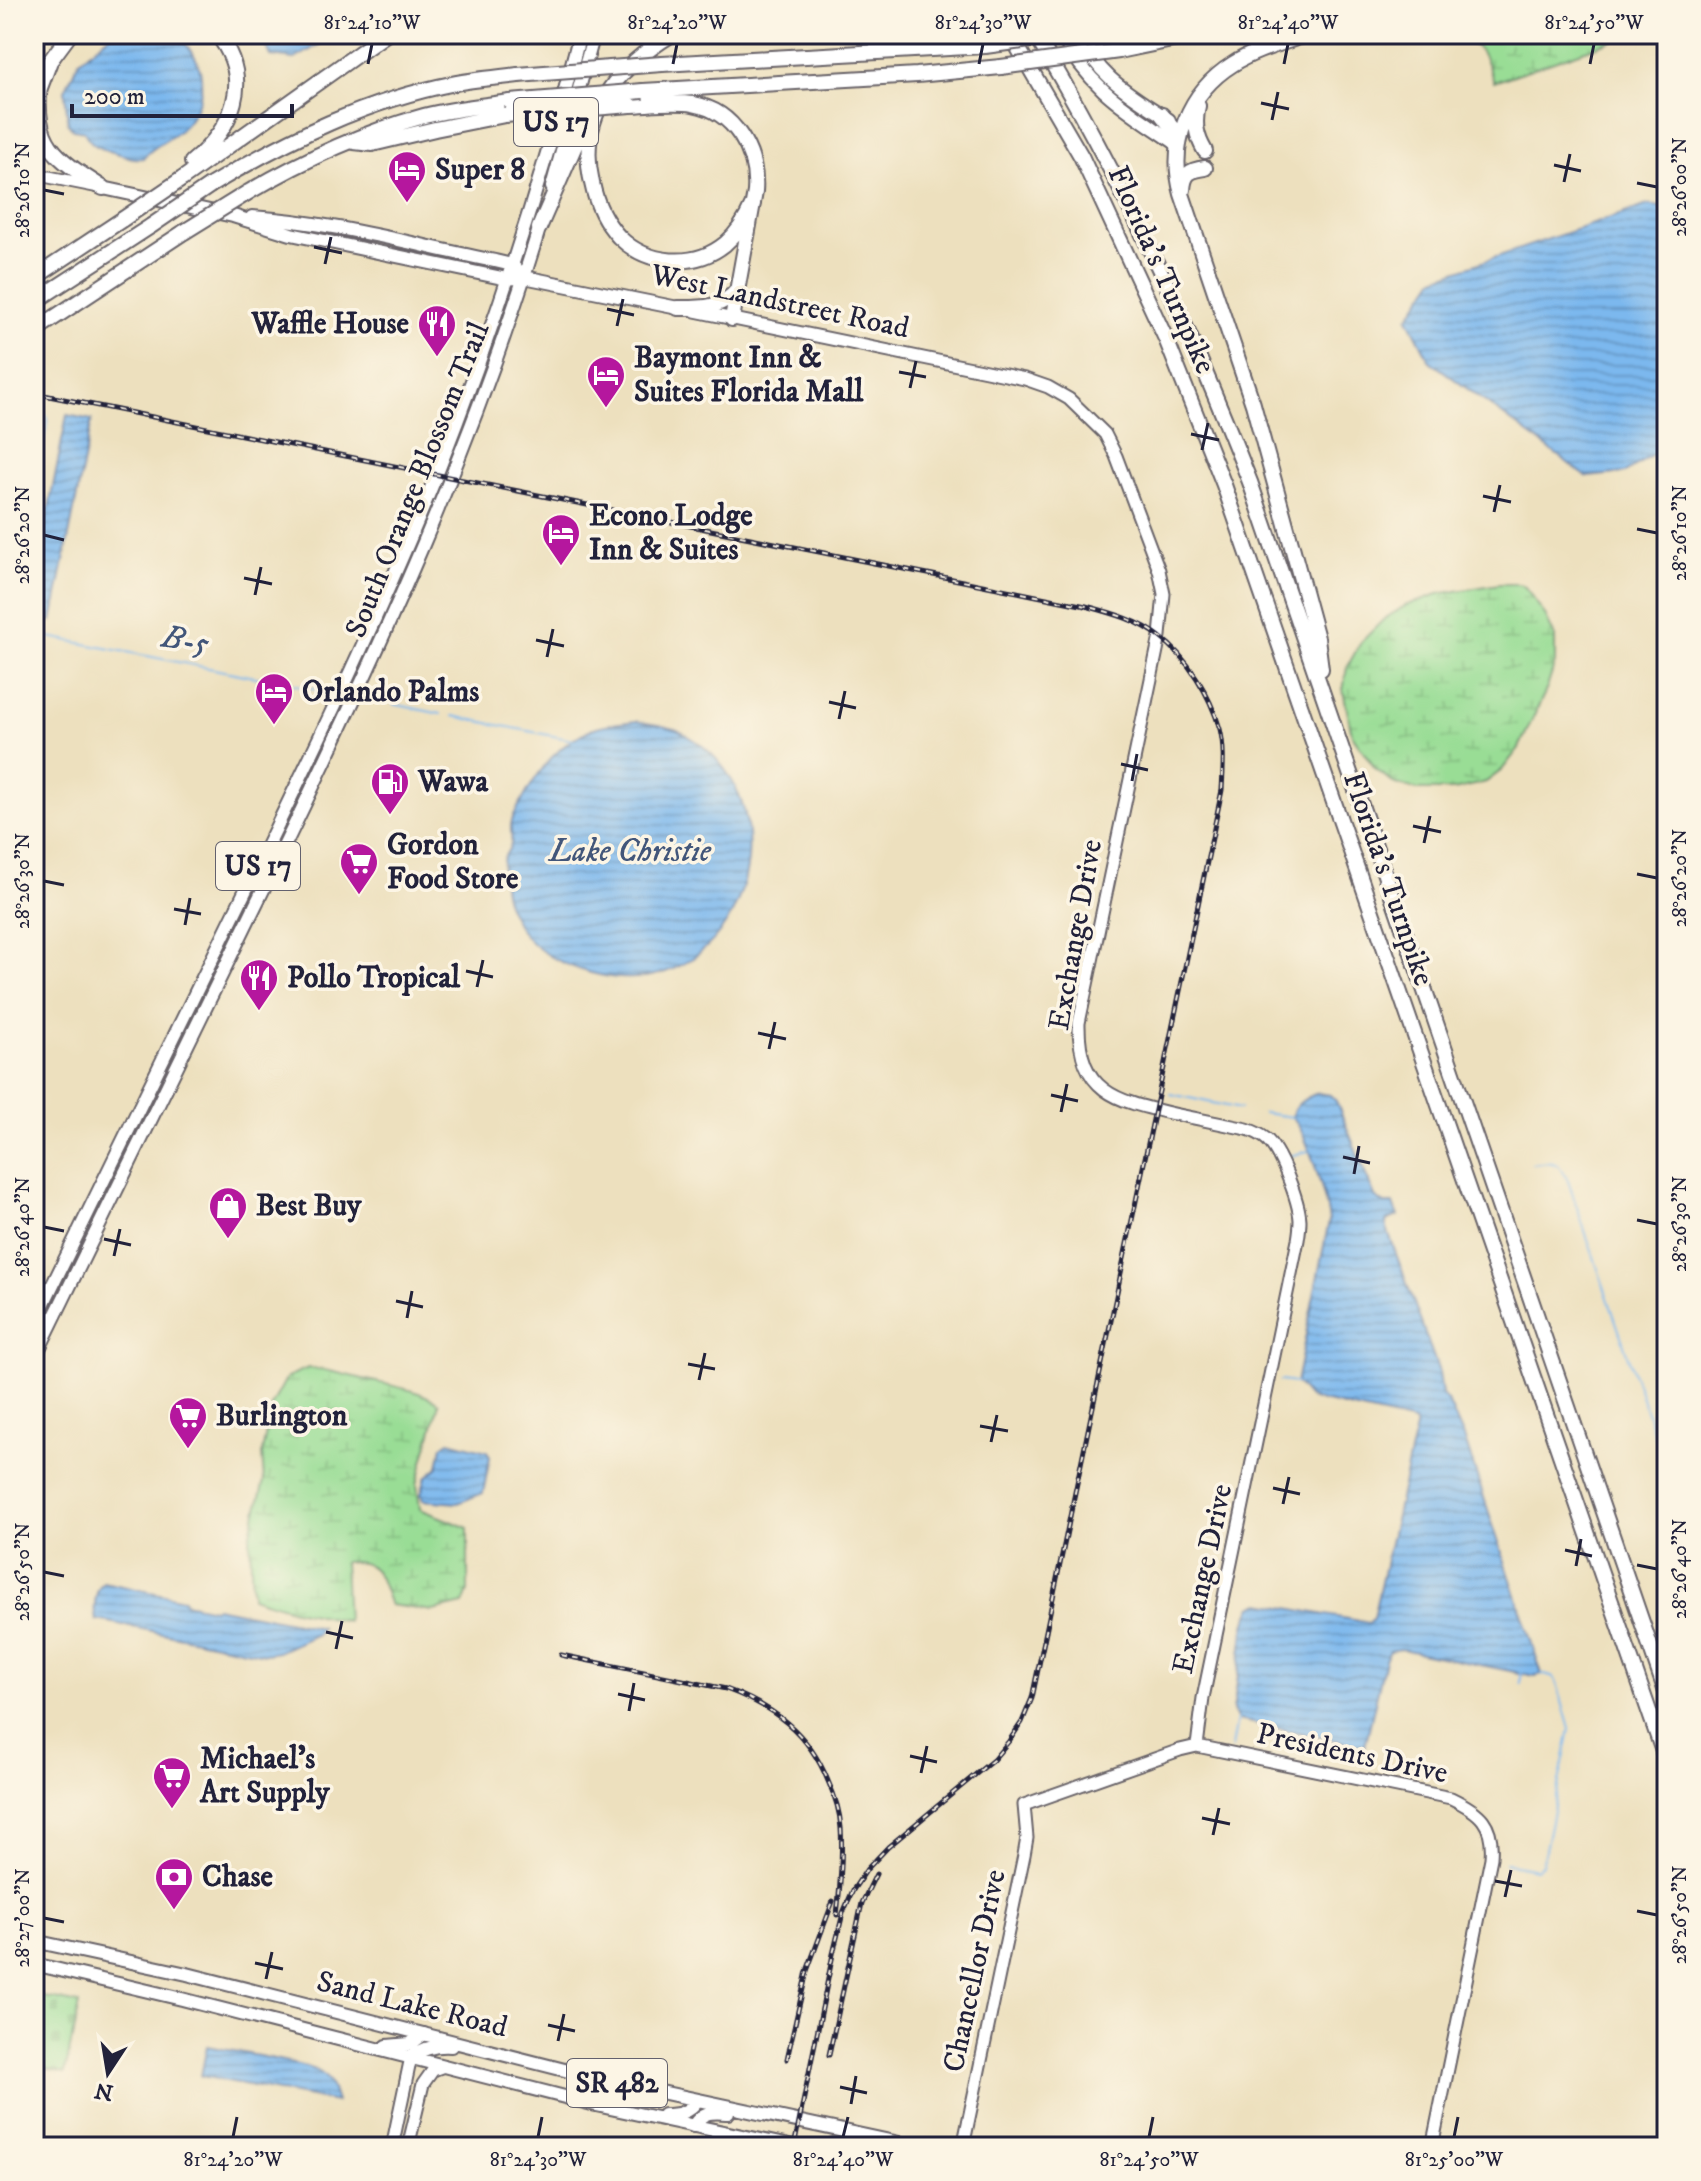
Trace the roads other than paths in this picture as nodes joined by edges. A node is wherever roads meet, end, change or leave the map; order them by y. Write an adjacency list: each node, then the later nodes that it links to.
1 (70, 34): 15 (highway)
2 (217, 34): 24 (highway)
3 (386, 34): 24 (highway)
4 (580, 34): 30 (main road, South Orange Blossom Trail / US 17)
5 (594, 34): 29 (main road, South Orange Blossom Trail / US 17)
6 (662, 34): 29 (highway)
7 (672, 34): 27 (highway)
8 (1010, 34): 47 (highway, Florida's Turnpike)
9 (1035, 34): 42 (highway, Florida's Turnpike)
10 (1061, 34): 14 (main road)
11 (1077, 34): 19 (main road); 35 (highway, bridge)
12 (1201, 34): 17 (highway, bridge)
13 (1308, 34): 16 (highway)
14 (1092, 78): 19 (main road); 20 (main road)
15 (40, 84): 18 (highway); 25 (highway)
16 (1203, 92): 19 (highway); 21 (highway)
17 (508, 108): 27 (highway, bridge); 38 (highway, bridge)
18 (34, 113)
19 (1175, 122): 20 (highway)
20 (1177, 144): 26 (highway)
21 (1205, 151)
22 (1205, 168): 26 (highway)
23 (34, 174): 25 (street, West Landstreet Road)
24 (178, 178): 32 (highway, bridge)
25 (103, 188): 28 (main road, West Landstreet Road)
26 (1182, 194): 42 (highway)
27 (753, 204): 34 (highway)
28 (233, 216): 30 (main road, West Landstreet Road); 33 (main road, West Landstreet Road)
29 (539, 228): 31 (main road, South Orange Blossom Trail / US 17)
30 (512, 265): 31 (main road); 33 (main road, South Orange Blossom Trail / US 17)
31 (524, 277): 33 (main road, West Landstreet Road); 36 (main road, West Landstreet Road); 41 (main road, South Orange Blossom Trail / US 17)
32 (34, 278)
33 (507, 279): 40 (main road, South Orange Blossom Trail / US 17)
34 (738, 289): 36 (highway); 37 (highway)
35 (34, 302)
36 (678, 308): 37 (street, West Landstreet Road)
37 (732, 319): 39 (street, West Landstreet Road)
38 (34, 331)
39 (1025, 379): 46 (street, Exchange Drive)
40 (411, 535): 41 (main road); 43 (main road, South Orange Blossom Trail / US 17)
41 (413, 571): 44 (main road, South Orange Blossom Trail / US 17)
42 (1324, 698): 45 (highway, Florida's Turnpike)
43 (34, 1323)
44 (34, 1359)
45 (1667, 1695)
46 (1197, 1746): 48 (street, Presidents Drive); 65 (street, Presidents Drive)
47 (1667, 1763)
48 (1024, 1805): 64 (street, Chancellor Drive)
49 (34, 1942): 51 (main road, Sand Lake Road / SR 482)
50 (34, 1964): 52 (main road, Sand Lake Road / SR 482)
51 (424, 2034): 52 (main road); 53 (main road, Sand Lake Road / SR 482)
52 (369, 2047): 54 (main road, Sand Lake Road / SR 482)
53 (482, 2049): 54 (main road); 56 (main road, Sand Lake Road / SR 482)
54 (411, 2057): 55 (main road, Sand Lake Road / SR 482); 60 (street)
55 (444, 2066): 58 (main road, Sand Lake Road / SR 482); 61 (street)
56 (697, 2101): 57 (main road, Sand Lake Road / SR 482); 58 (main road)
57 (755, 2113): 59 (main road); 63 (main road, Sand Lake Road / SR 482)
58 (636, 2114): 59 (main road, Sand Lake Road / SR 482)
59 (693, 2126): 62 (main road, Sand Lake Road / SR 482)
60 (392, 2147)
61 (408, 2147)
62 (794, 2147)
63 (918, 2147)
64 (963, 2147)
65 (1432, 2147)

